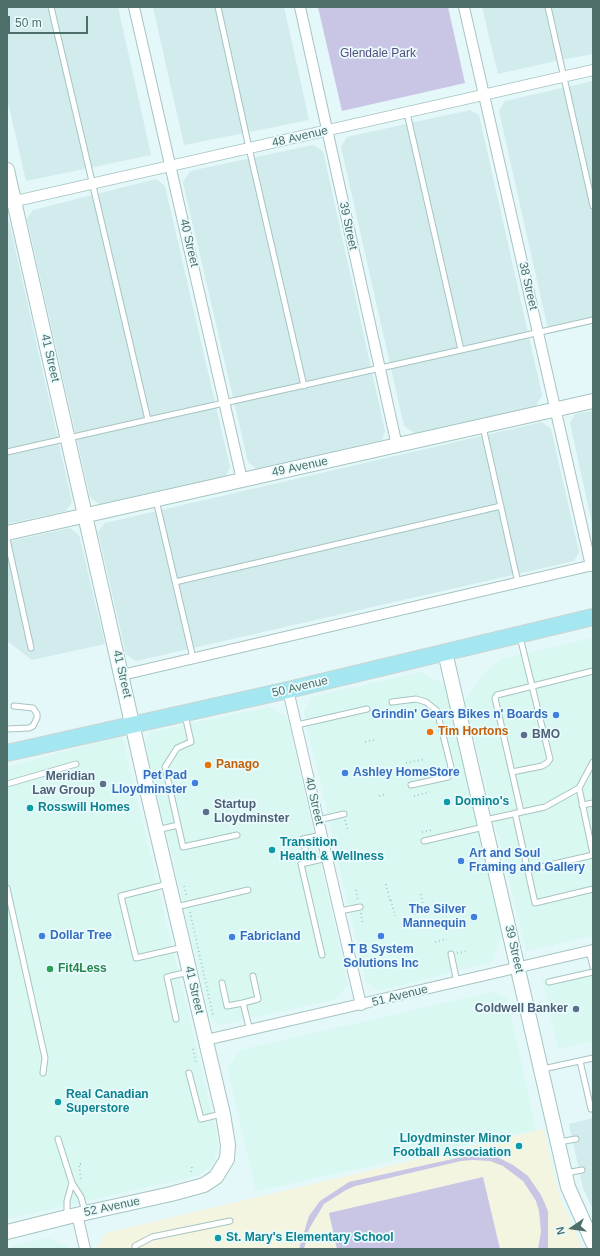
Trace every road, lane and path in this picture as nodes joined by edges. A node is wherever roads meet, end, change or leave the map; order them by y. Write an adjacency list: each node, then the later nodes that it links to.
1 (52, 7): 15 (lane)
2 (134, 7): 13 (street, 40 Street)
3 (218, 7): 12 (lane)
4 (300, 7): 11 (street, 39 Street)
5 (464, 7): 9 (street, 38 Street)
6 (548, 7): 8 (lane)
7 (593, 70): 8 (street, 48 Avenue)
8 (564, 77): 9 (street, 48 Avenue); 17 (lane)
9 (484, 95): 10 (street, 48 Avenue); 19 (street, 38 Street)
10 (407, 113): 11 (street, 48 Avenue); 20 (lane)
11 (327, 131): 12 (street, 48 Avenue); 21 (street, 39 Street)
12 (249, 148): 13 (street, 48 Avenue); 22 (lane)
13 (171, 166): 15 (street, 48 Avenue); 24 (street, 40 Street)
14 (7, 170): 16 (street, 41 Street)
15 (92, 184): 16 (street, 48 Avenue); 26 (lane)
16 (11, 202): 28 (street, 41 Street)
17 (593, 206)
18 (593, 320): 19 (lane)
19 (538, 333): 20 (lane); 25 (street, 38 Street)
20 (461, 350): 21 (lane)
21 (379, 368): 22 (lane); 29 (street, 39 Street)
22 (304, 386): 24 (lane)
23 (593, 401): 25 (street, 49 Avenue)
24 (225, 403): 26 (lane); 31 (street, 40 Street)
25 (556, 410): 27 (street, 49 Avenue); 37 (street, 38 Street)
26 (148, 420): 28 (lane)
27 (483, 426): 29 (street, 49 Avenue); 33 (lane)
28 (68, 437): 30 (lane); 34 (street, 41 Street)
29 (397, 446): 31 (street, 49 Avenue)
30 (7, 452)
31 (242, 480): 32 (street, 49 Avenue)
32 (156, 499): 34 (street, 49 Avenue); 38 (lane)
33 (501, 506): 38 (lane); 39 (lane)
34 (86, 515): 35 (street, 49 Avenue); 46 (street, 41 Street)
35 (7, 533)
36 (7, 540): 42 (lane)
37 (592, 565): 39 (street)
38 (175, 582): 44 (lane)
39 (518, 583): 44 (street)
40 (593, 617): 41 (main road, 50 Avenue)
41 (520, 635): 43 (main road, 50 Avenue); 47 (lane)
42 (31, 648)
43 (445, 652): 48 (main road, 50 Avenue); 76 (street, 39 Street)
44 (193, 658): 46 (street)
45 (593, 671): 47 (lane)
46 (122, 675): 53 (street, 41 Street)
47 (532, 686): 63 (lane); 63 (lane)
48 (288, 690): 52 (main road, 50 Avenue); 54 (street, 40 Street)
49 (392, 702): 65 (lane)
50 (14, 706): 55 (lane)
51 (367, 708): 54 (lane)
52 (185, 713): 53 (main road, 50 Avenue); 77 (lane)
53 (134, 725): 58 (main road, 50 Avenue); 78 (street, 41 Street)
54 (296, 725): 75 (street, 40 Street)
55 (7, 729)
56 (374, 740): 57 (path)
57 (365, 742)
58 (7, 753)
59 (425, 758): 61 (path)
60 (593, 762): 66 (lane)
61 (406, 763)
62 (76, 764): 64 (lane)
63 (512, 772): 73 (lane)
64 (7, 784)
65 (412, 785)
66 (579, 788): 72 (lane); 73 (lane)
67 (430, 792): 70 (path)
68 (387, 794): 69 (path)
69 (379, 796)
70 (414, 796)
71 (593, 803): 72 (lane)
72 (582, 805): 84 (lane)
73 (518, 813): 76 (lane); 87 (lane)
74 (344, 814): 75 (lane)
75 (318, 820): 82 (street, 40 Street)
76 (485, 824): 83 (lane); 108 (street, 39 Street)
77 (178, 825): 78 (lane); 81 (lane)
78 (156, 830): 88 (street, 41 Street)
79 (432, 830): 80 (path)
80 (422, 832)
81 (237, 835)
82 (322, 835): 85 (street, 40 Street); 86 (lane)
83 (424, 841)
84 (593, 855): 87 (lane)
85 (327, 858): 86 (lane); 98 (street, 40 Street)
86 (308, 862): 107 (lane)
87 (528, 870): 92 (lane)
88 (169, 884): 96 (street, 41 Street); 104 (lane)
89 (386, 884): 101 (path)
90 (184, 886): 95 (path)
91 (7, 888): 127 (lane)
92 (593, 889)
93 (248, 890): 96 (lane)
94 (421, 894): 99 (path)
95 (186, 897)
96 (175, 907): 104 (street, 41 Street)
97 (360, 907): 98 (lane)
98 (340, 911): 117 (street, 40 Street)
99 (424, 911)
100 (191, 916): 118 (path)
101 (395, 916)
102 (447, 939): 103 (path)
103 (435, 942)
104 (184, 946): 110 (street, 41 Street)
105 (591, 950): 108 (street, 51 Avenue); 109 (lane)
106 (451, 954): 113 (lane)
107 (322, 955)
108 (519, 967): 113 (street, 51 Avenue); 126 (street, 39 Street)
109 (593, 967)
110 (190, 972): 119 (lane); 121 (street, 41 Street)
111 (593, 972): 114 (lane)
112 (253, 976): 116 (lane)
113 (457, 982): 117 (street, 51 Avenue)
114 (549, 982)
115 (222, 983): 116 (lane)
116 (243, 1003): 120 (lane)
117 (361, 1005): 120 (street, 51 Avenue)
118 (214, 1016)
119 (176, 1019)
120 (250, 1031): 121 (street, 51 Avenue)
121 (206, 1040): 130 (street, 41 Street)
122 (193, 1049): 125 (path)
123 (593, 1058): 124 (lane)
124 (580, 1061): 126 (lane); 129 (lane)
125 (196, 1063)
126 (542, 1069): 133 (street, 39 Street)
127 (43, 1073)
128 (189, 1073): 130 (lane)
129 (592, 1110)
130 (223, 1114): 139 (street, 41 Street)
131 (58, 1139): 141 (lane)
132 (576, 1139): 133 (lane)
133 (558, 1143): 138 (street, 39 Street)
134 (81, 1164): 140 (path)
135 (192, 1167): 137 (path)
136 (582, 1170): 138 (lane)
137 (191, 1172)
138 (565, 1173): 145 (street, 39 Street)
139 (216, 1177): 142 (street, 52 Avenue)
140 (81, 1180)
141 (72, 1183): 142 (lane); 142 (lane)
142 (76, 1215): 144 (street, 52 Avenue); 146 (street)
143 (230, 1221): 147 (lane)
144 (7, 1232)
145 (593, 1243)
146 (85, 1249)
147 (135, 1249)

